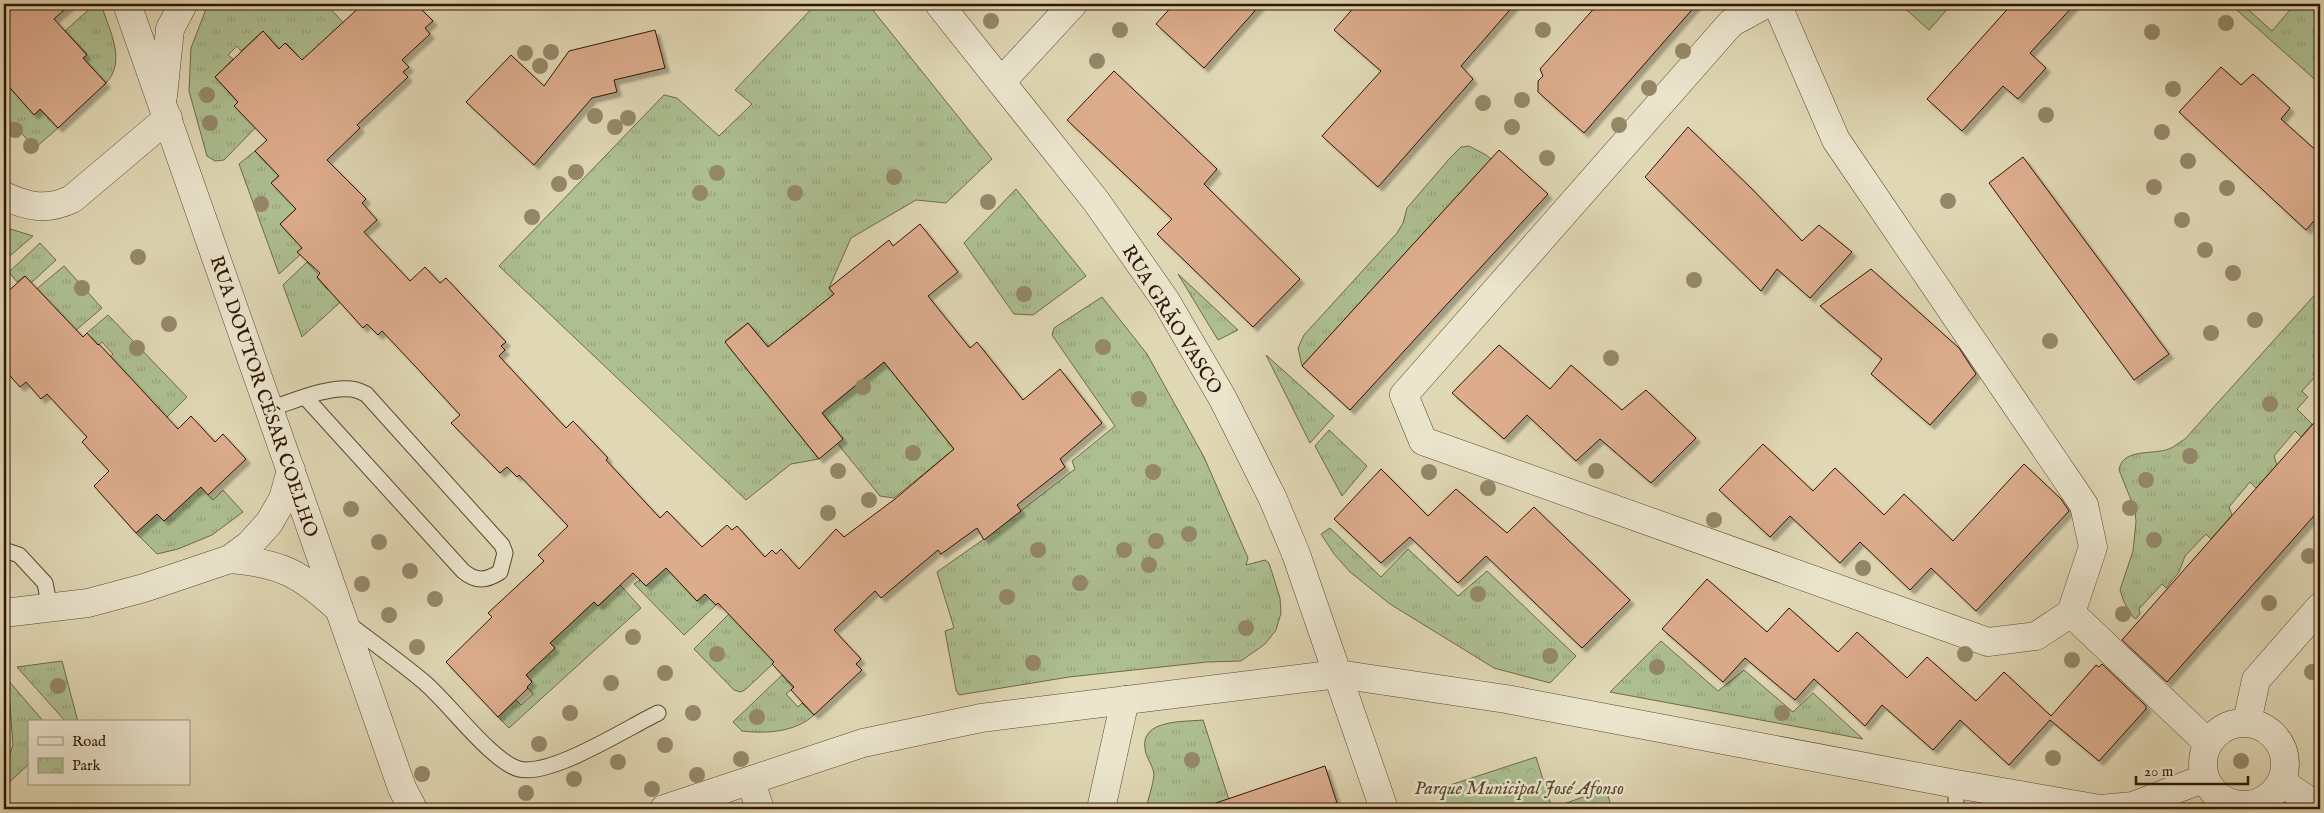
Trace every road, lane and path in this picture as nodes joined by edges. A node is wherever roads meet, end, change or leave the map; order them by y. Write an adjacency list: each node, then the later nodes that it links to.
1 (127, 4): 8 (street, RUA DOUTOR CÉSAR COELHO)
2 (183, 4): 8 (street)
3 (939, 4): 7 (street, RUA GRÃO VASCO)
4 (1073, 4): 7 (street)
5 (1766, 4): 18 (street)
6 (1777, 4): 18 (street)
7 (1000, 82): 20 (street, RUA GRÃO VASCO)
8 (165, 110): 9 (street); 11 (street, RUA DOUTOR CÉSAR COELHO)
9 (4, 196)
10 (305, 398): 10 (lane); 11 (lane)
11 (269, 409): 12 (street, RUA DOUTOR CÉSAR COELHO)
12 (291, 470): 14 (street); 19 (street, RUA DOUTOR CÉSAR COELHO)
13 (4, 550): 16 (lane)
14 (230, 559): 16 (street); 19 (street)
15 (2320, 607): 23 (street)
16 (50, 608): 17 (street)
17 (4, 613)
18 (2071, 613): 24 (street)
19 (342, 615): 22 (lane); 29 (street, RUA DOUTOR CÉSAR COELHO)
20 (1338, 674): 21 (street); 28 (street); 34 (street, RUA GRÃO VASCO)
21 (1125, 700): 26 (street); 33 (street)
22 (658, 713)
23 (2247, 722): 24 (street); 27 (street)
24 (2208, 743): 25 (street)
25 (2205, 778): 27 (street); 28 (street)
26 (751, 782): 31 (street); 32 (street)
27 (2281, 782): 30 (street)
28 (1956, 796)
29 (406, 802)
30 (2320, 808)
31 (664, 809)
32 (760, 809)
33 (1101, 809)
34 (1384, 809)

